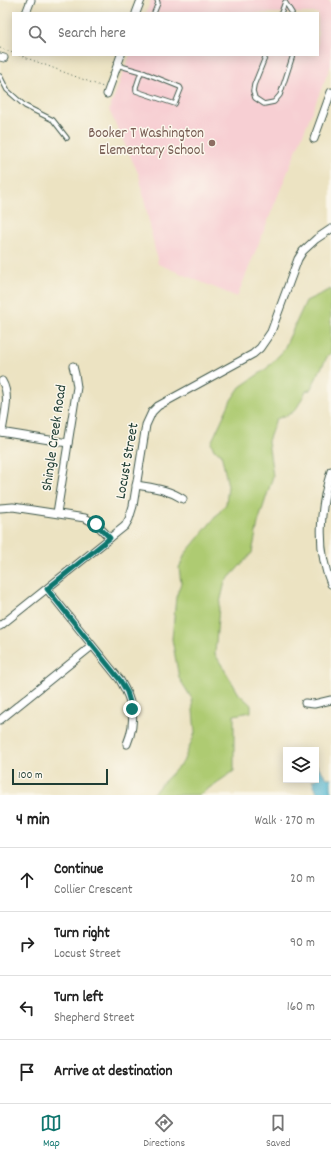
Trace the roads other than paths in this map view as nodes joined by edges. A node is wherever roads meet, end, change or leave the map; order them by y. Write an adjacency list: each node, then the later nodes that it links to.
1 (31, 0): 5 (street)
2 (141, 0): 6 (street)
3 (157, 0): 7 (lane)
4 (285, 1): 8 (lane); 9 (lane)
5 (26, 12)
6 (136, 12)
7 (154, 12)
8 (281, 12)
9 (291, 12)
10 (121, 56): 13 (street)
11 (266, 56): 12 (lane)
12 (293, 56)
13 (117, 65): 14 (lane); 16 (street)
14 (141, 72): 14 (lane)
15 (0, 76): 18 (lane)
16 (108, 92)
17 (331, 92): 19 (street)
18 (67, 138)
19 (314, 139)
20 (331, 229): 26 (street, Locust Street)
21 (73, 366): 24 (street, Shingle Creek Road)
22 (2, 382): 23 (street)
23 (1, 432): 24 (street)
24 (68, 443): 30 (street, Shingle Creek Road)
25 (331, 471): 27 (street)
26 (136, 485): 28 (street); 31 (street, Locust Street)
27 (328, 497): 32 (street)
28 (183, 499)
29 (0, 508): 30 (street)
30 (57, 513): 31 (street)
31 (110, 538): 33 (street, Locust Street)
32 (331, 584)
33 (47, 589): 34 (street, Locust Street); 35 (street)
34 (0, 626)
35 (92, 646): 38 (street); 39 (street)
36 (331, 700): 37 (street)
37 (305, 704)
38 (0, 720)
39 (127, 744)

